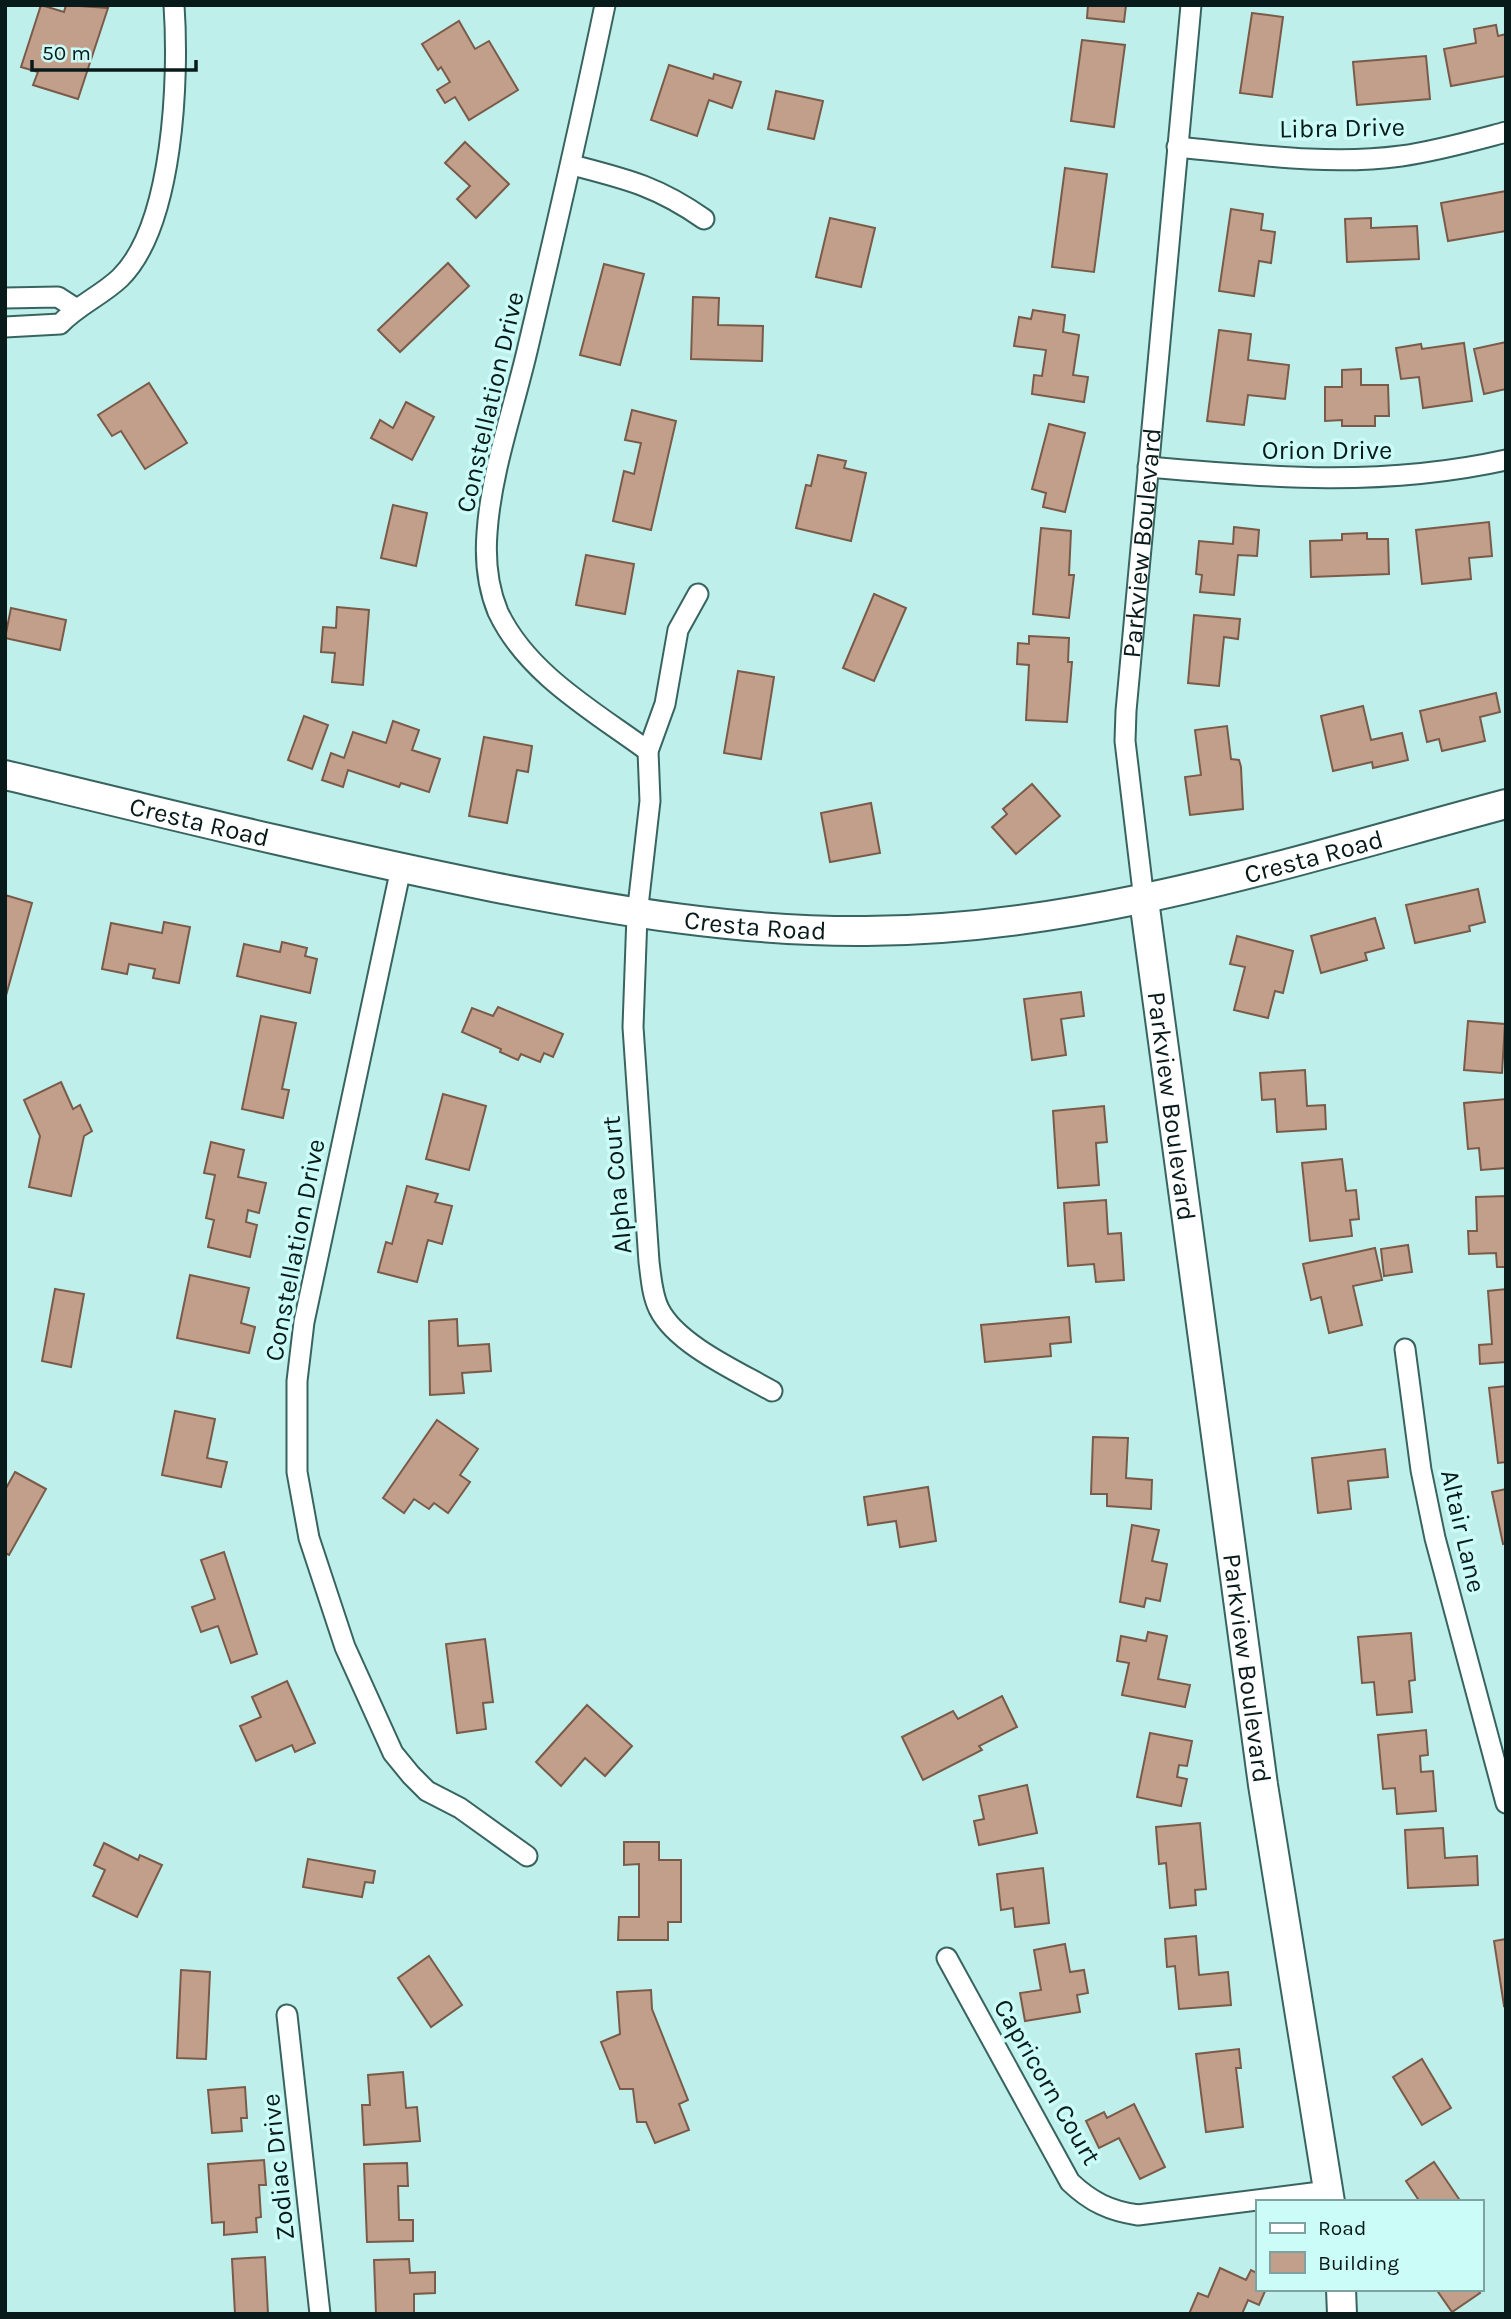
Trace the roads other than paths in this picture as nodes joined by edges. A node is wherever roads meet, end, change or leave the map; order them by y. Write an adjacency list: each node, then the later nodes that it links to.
1 (174, 5): 9 (street)
2 (605, 5): 6 (street, Constellation Drive)
3 (1191, 5): 5 (street, Parkview Boulevard)
4 (1506, 132): 5 (street, Libra Drive)
5 (1177, 148): 12 (street, Parkview Boulevard)
6 (572, 165): 7 (street); 14 (street, Constellation Drive)
7 (704, 219)
8 (5, 298): 9 (street)
9 (75, 308): 10 (street)
10 (5, 327)
11 (1506, 460): 12 (street, Orion Drive)
12 (1148, 467): 18 (street, Parkview Boulevard)
13 (698, 594): 14 (street)
14 (648, 751): 19 (street)
15 (5, 775): 17 (main road, Cresta Road)
16 (1506, 804): 18 (main road, Cresta Road)
17 (401, 868): 19 (main road, Cresta Road); 23 (street, Constellation Drive)
18 (1144, 900): 19 (main road, Cresta Road); 26 (main road, Parkview Boulevard)
19 (637, 915): 21 (street, Alpha Court)
20 (1405, 1349): 22 (street, Altair Lane)
21 (772, 1391)
22 (1505, 1796)
23 (527, 1856)
24 (947, 1958): 28 (street, Capricorn Court)
25 (287, 2015): 30 (street, Zodiac Drive)
26 (1329, 2196): 27 (street, Capricorn Court)
27 (1289, 2200)
28 (1256, 2203)
29 (1341, 2291): 31 (main road)
30 (320, 2314)
31 (1342, 2314)

